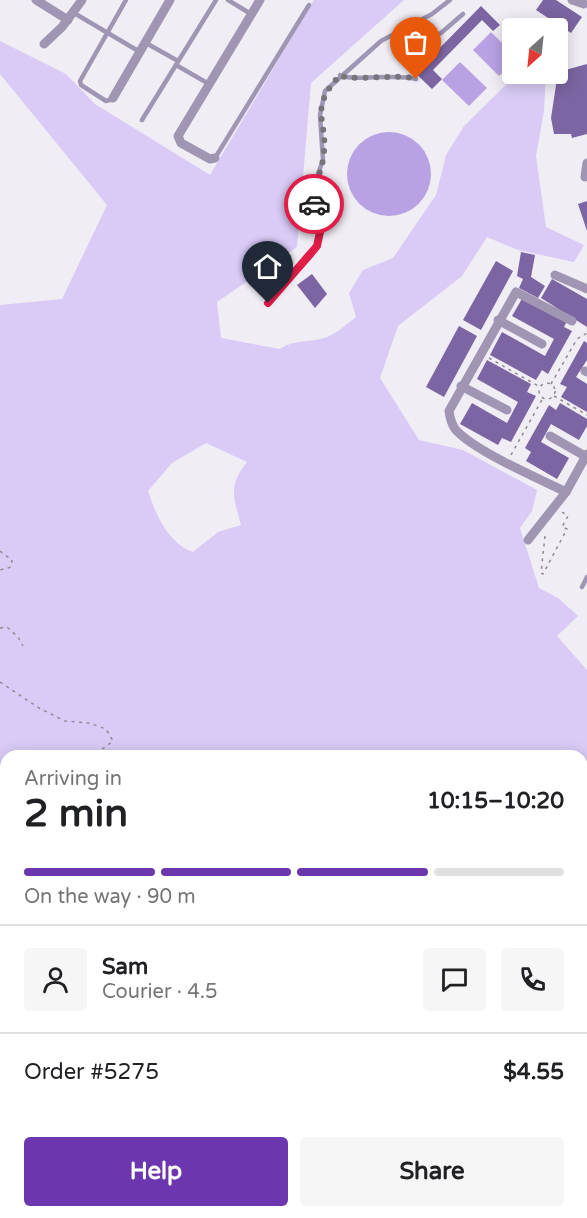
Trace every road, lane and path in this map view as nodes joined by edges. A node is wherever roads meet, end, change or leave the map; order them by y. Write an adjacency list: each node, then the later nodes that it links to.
1 (36, 0): 14 (street)
2 (82, 0): 14 (street)
3 (126, 0): 16 (lane)
4 (170, 0): 17 (street)
5 (216, 0): 20 (lane)
6 (228, 0): 12 (lane)
7 (260, 0): 12 (street)
8 (450, 0): 15 (lane)
9 (572, 0): 10 (street)
10 (584, 4)
11 (309, 5): 26 (lane)
12 (251, 14): 23 (street)
13 (463, 14): 15 (lane)
14 (71, 16): 16 (lane); 18 (street)
15 (416, 22): 21 (lane)
16 (107, 33): 19 (lane); 24 (lane)
17 (146, 43): 19 (street); 20 (lane)
18 (44, 44)
19 (140, 52): 24 (street)
20 (177, 63): 23 (lane); 25 (lane)
21 (340, 75): 22 (lane); 31 (lane)
22 (416, 79)
23 (209, 84): 26 (street)
24 (113, 98)
25 (142, 120)
26 (215, 158)
27 (587, 163): 28 (street)
28 (587, 176)
29 (555, 275): 30 (street)
30 (587, 289)
31 (268, 303)
32 (498, 320): 33 (street); 35 (street); 36 (street)
33 (572, 321)
34 (587, 333): 37 (path)
35 (542, 344)
36 (480, 353): 38 (street); 39 (path)
37 (551, 384): 39 (path); 40 (path)
38 (461, 386): 42 (street); 46 (street)
39 (540, 387): 41 (path)
40 (554, 396): 41 (path); 43 (path)
41 (543, 398): 46 (path)
42 (507, 410)
43 (587, 415)
44 (550, 436): 45 (street)
45 (586, 455): 47 (street)
46 (507, 461): 47 (street)
47 (567, 492): 48 (street)
48 (554, 508): 49 (street); 49 (path)
49 (546, 517): 50 (street)
50 (528, 540)
51 (0, 551): 52 (path)
52 (0, 570)
53 (587, 577): 54 (lane)
54 (582, 587)
55 (0, 628): 56 (path)
56 (23, 646)
57 (0, 682): 58 (path)
58 (101, 750)

